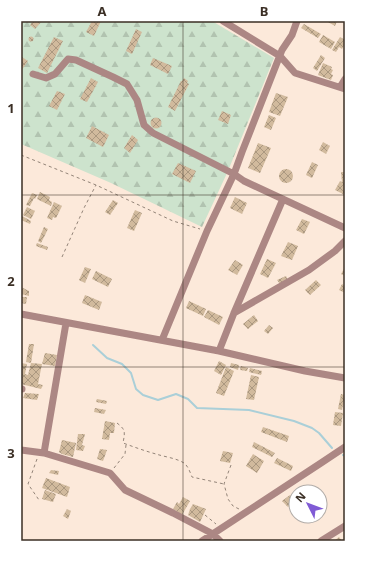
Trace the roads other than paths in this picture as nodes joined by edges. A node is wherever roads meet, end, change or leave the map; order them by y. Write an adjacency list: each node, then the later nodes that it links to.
1 (297, 21): 3 (street)
2 (228, 22): 3 (street)
3 (280, 56): 6 (street); 7 (street)
4 (33, 74): 7 (street)
5 (345, 78): 6 (street)
6 (342, 88)
7 (234, 174): 8 (street); 14 (street)
8 (283, 199): 9 (street); 11 (street)
9 (345, 228)
10 (345, 241): 11 (street)
11 (234, 313): 15 (street)
12 (21, 314): 13 (street)
13 (66, 323): 14 (street); 19 (street)
14 (162, 340): 15 (street)
15 (219, 351): 16 (street)
16 (345, 378)
17 (345, 447): 21 (street)
18 (21, 450): 19 (street)
19 (42, 453): 21 (street)
20 (345, 526): 24 (street)
21 (213, 534): 22 (street); 23 (street)
22 (202, 541)
23 (220, 541)
24 (321, 541)

